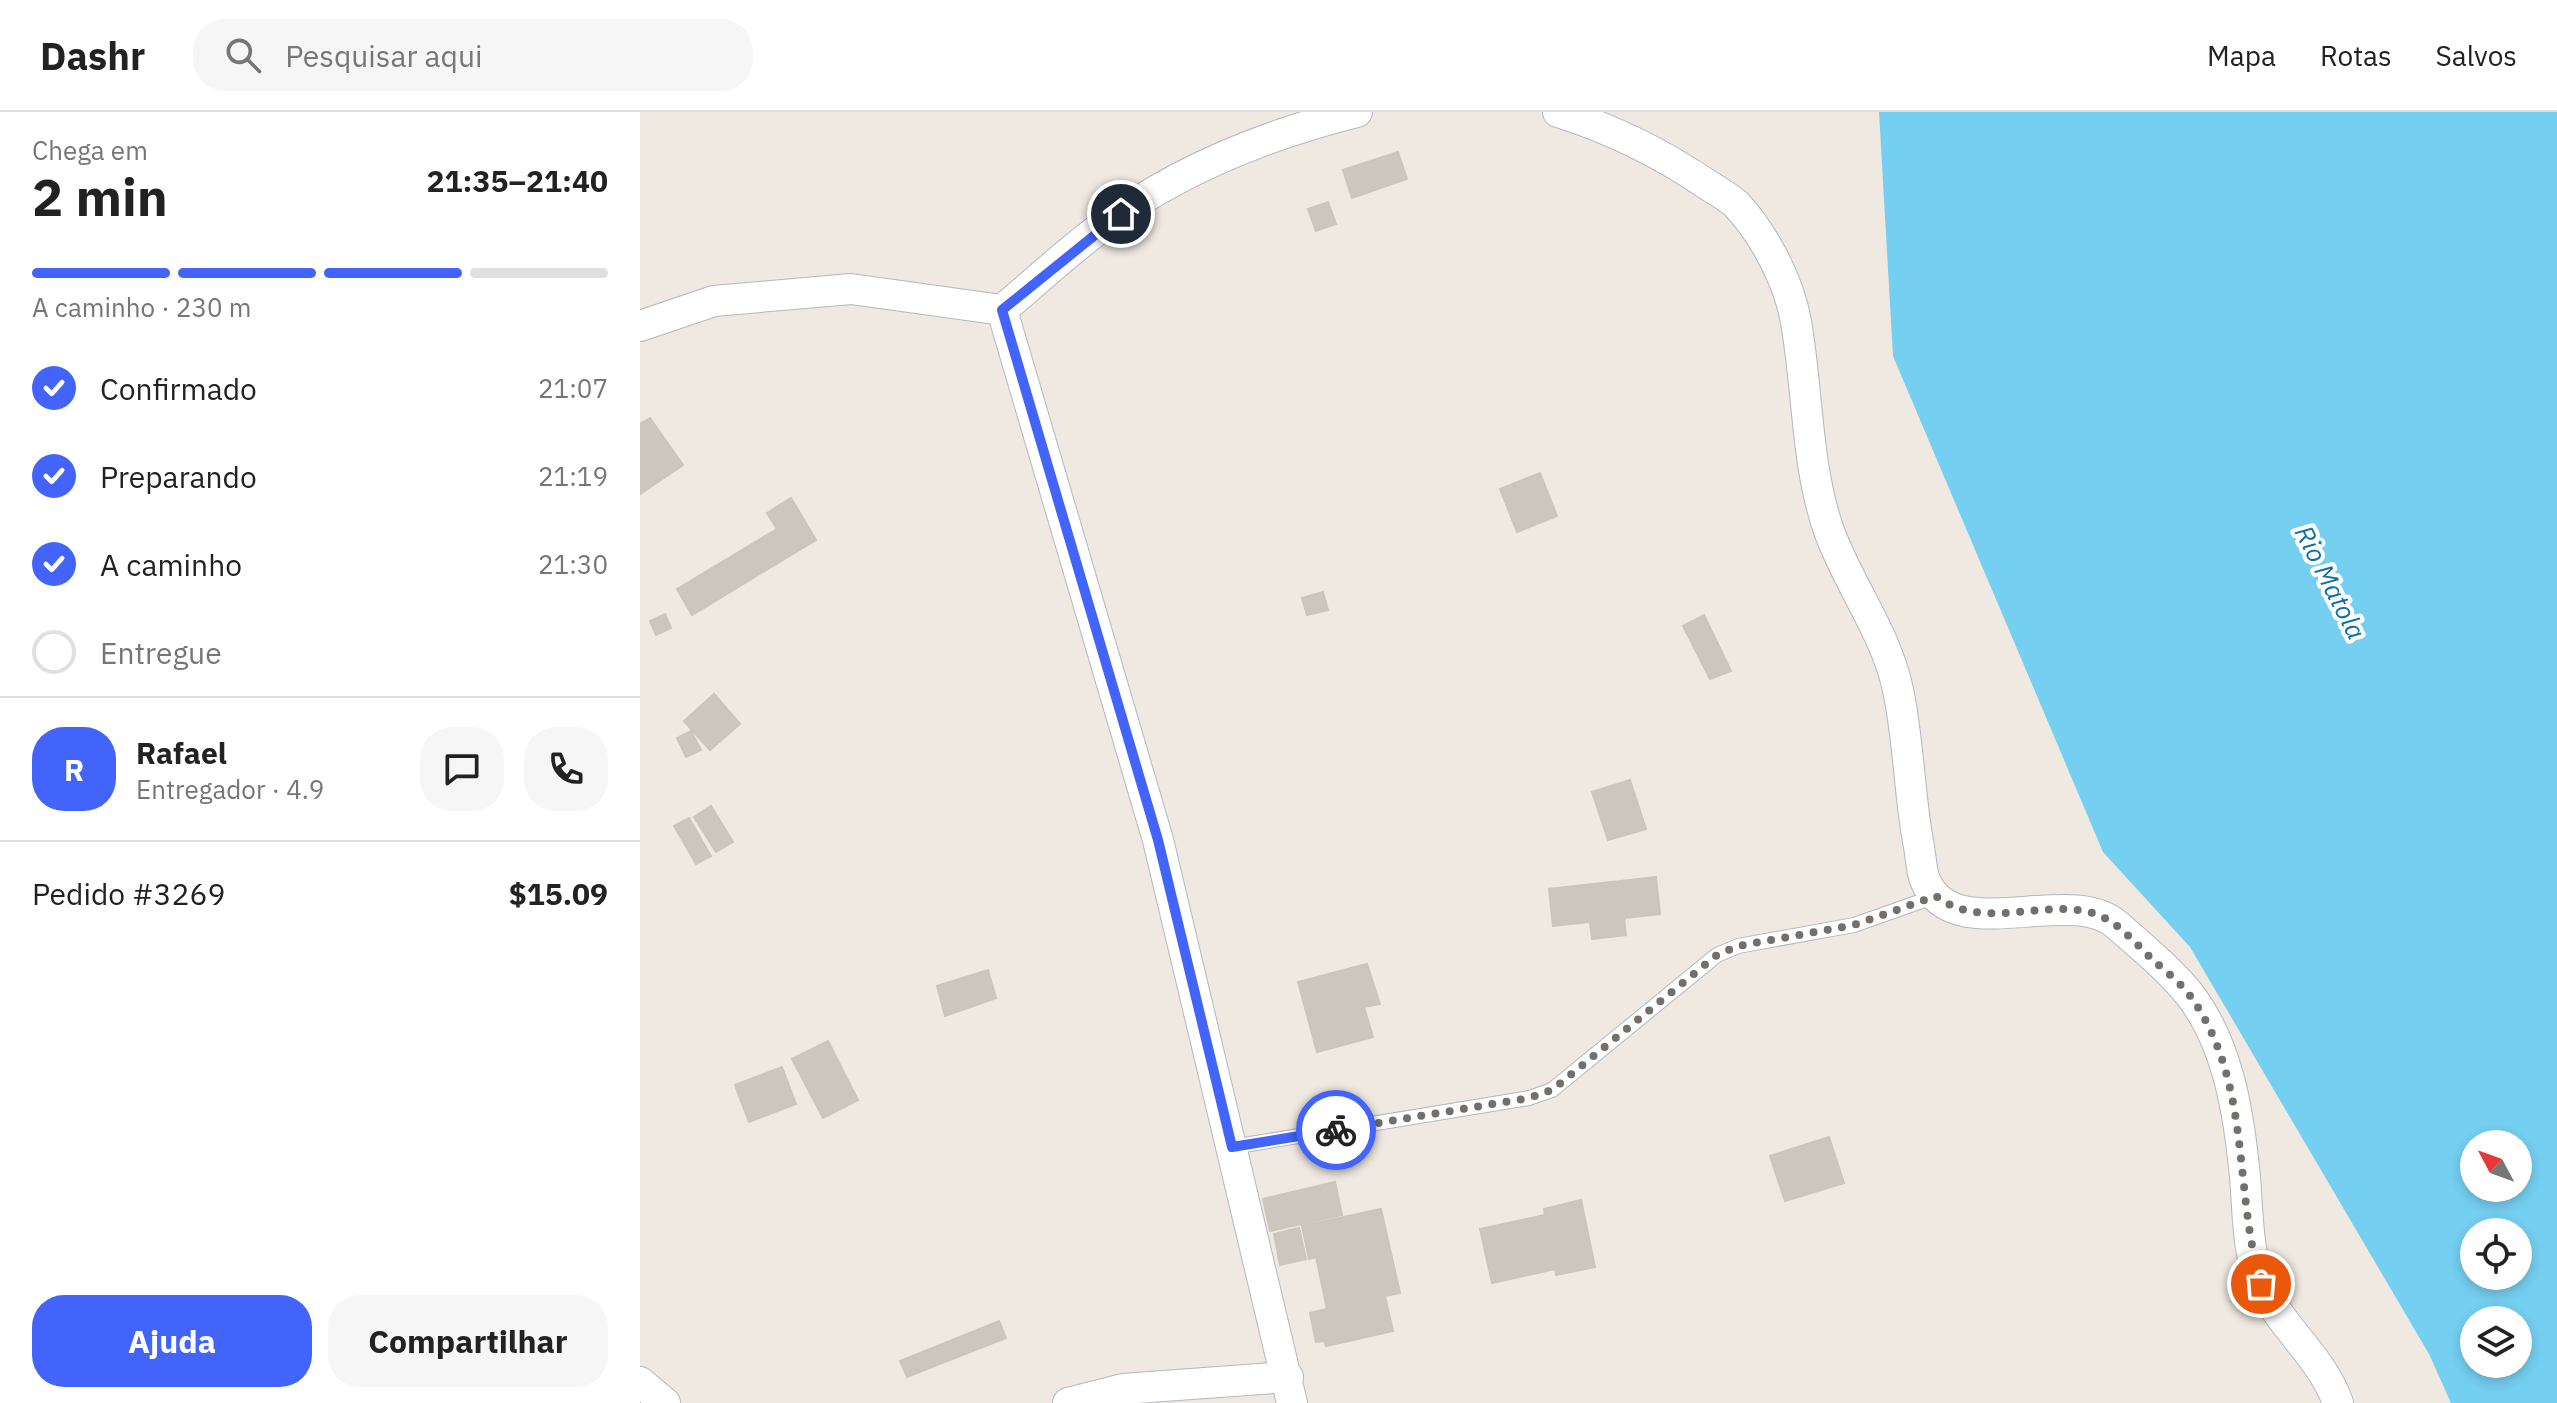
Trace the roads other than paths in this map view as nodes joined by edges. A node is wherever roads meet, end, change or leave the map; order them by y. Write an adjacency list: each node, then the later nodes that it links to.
1 (1357, 112): 3 (street)
2 (1558, 112): 5 (street)
3 (1002, 310): 4 (street); 6 (street)
4 (640, 326)
5 (1936, 896): 6 (lane); 11 (street)
6 (1232, 1147): 8 (street)
7 (640, 1382): 9 (street)
8 (1290, 1390): 10 (street)
9 (665, 1403)
10 (1068, 1403)
11 (2338, 1403)

